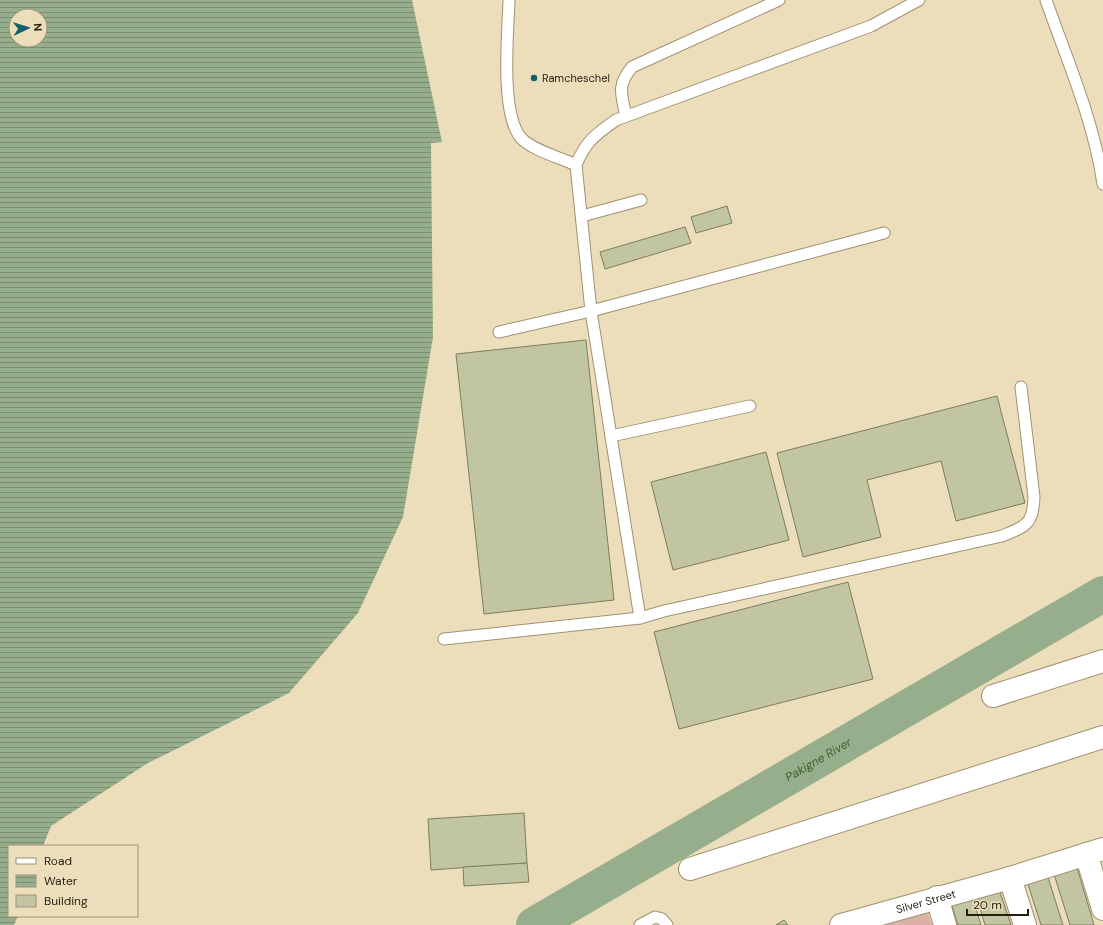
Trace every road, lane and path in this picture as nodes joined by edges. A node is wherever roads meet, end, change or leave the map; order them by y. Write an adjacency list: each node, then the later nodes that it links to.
1 (509, 0): 6 (lane)
2 (779, 0): 5 (lane)
3 (919, 0): 5 (lane)
4 (1046, 0): 7 (lane)
5 (626, 116): 6 (lane)
6 (576, 165): 9 (lane)
7 (1103, 184)
8 (641, 200): 9 (lane)
9 (582, 216): 11 (lane)
10 (884, 233): 11 (lane)
11 (591, 311): 12 (lane); 15 (lane)
12 (499, 332)
13 (1021, 387): 16 (lane)
14 (750, 406): 15 (lane)
15 (611, 436): 16 (lane)
16 (640, 618): 17 (lane)
17 (444, 639)
18 (1103, 661): 19 (street)
19 (993, 696)
20 (1103, 737): 22 (street)
21 (1095, 851): 23 (street, Silver Street); 25 (street)
22 (690, 869)
23 (1010, 878): 24 (street, Silver Street); 30 (street)
24 (937, 897): 28 (street, Silver Street); 29 (street)
25 (1103, 909)
26 (640, 925): 27 (lane)
27 (667, 925)
28 (841, 925)
29 (945, 925)
30 (1025, 925)

